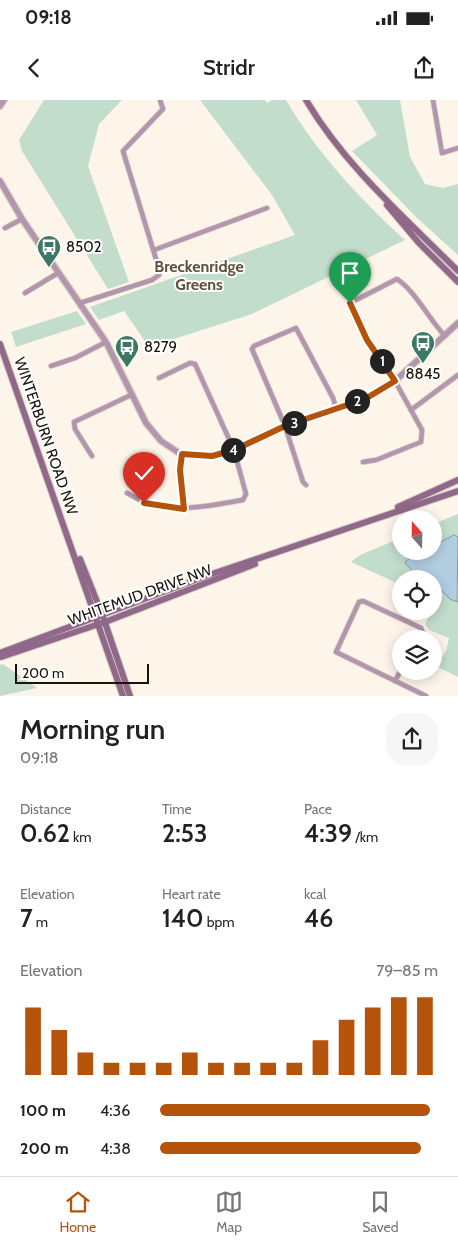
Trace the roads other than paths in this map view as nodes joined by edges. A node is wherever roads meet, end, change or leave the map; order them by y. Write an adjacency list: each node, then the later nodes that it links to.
1 (4, 100): 5 (street)
2 (160, 100): 12 (street)
3 (306, 100): 8 (main road)
4 (433, 100): 6 (street)
5 (0, 106)
6 (458, 148)
7 (0, 181): 10 (street)
8 (380, 194): 13 (main road); 15 (main road)
9 (267, 208): 12 (street)
10 (22, 219): 11 (street); 14 (street)
11 (5, 228)
12 (154, 250): 17 (street)
13 (458, 270)
14 (58, 273): 16 (street); 17 (street)
15 (458, 282)
16 (25, 292)
17 (80, 303): 21 (street)
18 (458, 323): 19 (street)
19 (445, 336): 26 (street); 26 (street)
20 (0, 340): 22 (main road, WINTERBURN ROAD NW)
21 (106, 342): 23 (street); 27 (street)
22 (1, 347): 41 (main road, WINTERBURN ROAD NW)
23 (51, 366)
24 (458, 375): 29 (street)
25 (159, 378): 31 (street)
26 (395, 381): 28 (street); 29 (street)
27 (131, 395): 32 (street); 33 (street)
28 (336, 408): 30 (street); 30 (street)
29 (411, 410): 34 (street)
30 (285, 426): 31 (street); 36 (street)
31 (234, 450): 32 (street); 39 (street)
32 (182, 454): 39 (street)
33 (92, 456)
34 (363, 462)
35 (458, 480): 40 (main road, WHITEMUD DRIVE NW)
36 (306, 485)
37 (458, 491): 40 (main road, WHITEMUD DRIVE NW)
38 (127, 493): 39 (street)
39 (184, 509)
40 (375, 518): 41 (main road, WHITEMUD DRIVE NW)
41 (100, 620): 43 (main road, WHITEMUD DRIVE NW); 44 (main road, WHITEMUD DRIVE NW); 47 (main road, WINTERBURN ROAD NW); 48 (main road, WINTERBURN ROAD NW)
42 (422, 630): 45 (street)
43 (0, 653)
44 (0, 657)
45 (392, 680)
46 (395, 681): 49 (street)
47 (123, 696)
48 (130, 696)
49 (426, 696)

